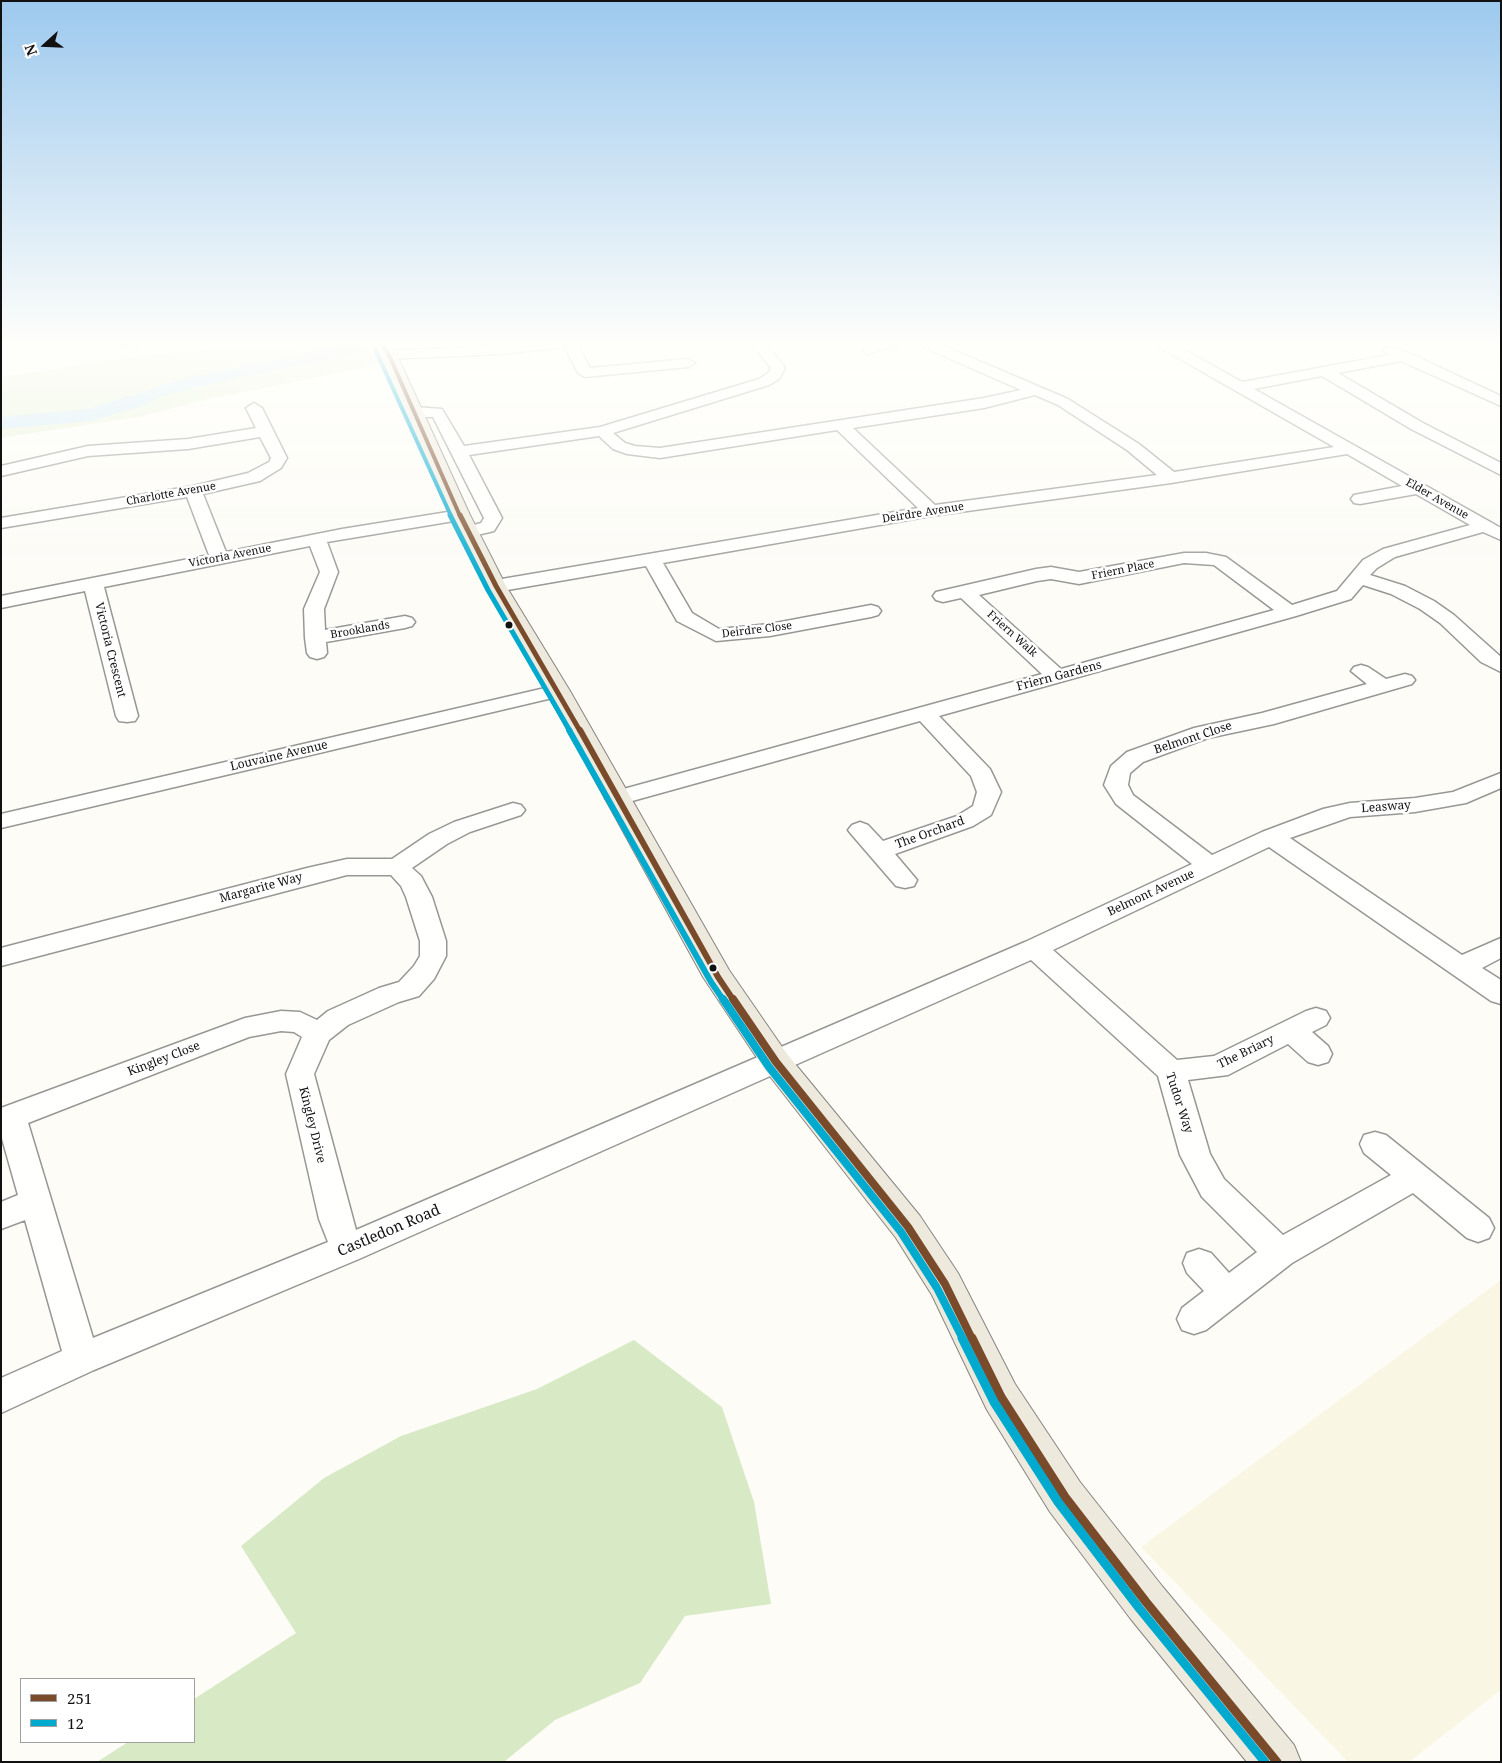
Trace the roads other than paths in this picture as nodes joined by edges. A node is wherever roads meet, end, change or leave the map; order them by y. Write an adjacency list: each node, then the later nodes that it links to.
1 (264, 426): 10 (street, Charlotte Avenue)
2 (421, 426): 22 (main road)
3 (445, 426): 13 (street)
4 (618, 426): 11 (street)
5 (840, 426): 11 (street)
6 (842, 426): 20 (street)
7 (1101, 426): 16 (street)
8 (1310, 426): 12 (street, Elder Avenue)
9 (1418, 426): 14 (street)
10 (266, 431): 15 (street); 18 (street, Charlotte Avenue)
11 (602, 431): 13 (street)
12 (1350, 449): 16 (street, Deirdre Avenue); 17 (street, Elder Avenue)
13 (459, 452): 22 (street, Victoria Avenue)
14 (1498, 466)
15 (1, 471)
16 (1171, 478): 20 (street, Deirdre Avenue)
17 (1418, 488): 19 (street); 23 (street, Elder Avenue)
18 (193, 491): 21 (street, Charlotte Avenue); 25 (street)
19 (1360, 500)
20 (931, 511): 26 (street, Deirdre Avenue)
21 (1, 523)
22 (464, 523): 24 (street, Victoria Avenue); 29 (main road)
23 (1493, 531): 27 (street, Friern Gardens)
24 (317, 539): 25 (street, Victoria Avenue); 35 (street, Brooklands)
25 (219, 558): 28 (street, Victoria Avenue)
26 (652, 559): 29 (street, Deirdre Avenue); 33 (street, Deirdre Close)
27 (1357, 577): 34 (street, Friern Gardens); 36 (street)
28 (93, 583): 32 (street, Victoria Avenue); 43 (street, Victoria Crescent)
29 (496, 586): 41 (main road)
30 (965, 592): 31 (street, Friern Place); 34 (street, Friern Place); 38 (street, Friern Walk)
31 (943, 596)
32 (1, 602)
33 (871, 611)
34 (1288, 612): 38 (street, Friern Gardens)
35 (405, 622)
36 (1501, 666)
37 (1362, 671): 40 (street)
38 (1058, 677): 42 (street, Friern Gardens)
39 (1405, 680): 40 (street, Belmont Close)
40 (1383, 686): 51 (street, Belmont Close)
41 (558, 691): 45 (main road); 47 (street, Louvaine Avenue)
42 (923, 712): 45 (street, Friern Gardens); 50 (street, The Orchard)
43 (127, 716)
44 (1501, 780): 49 (street, Leasway)
45 (617, 798): 63 (main road)
46 (513, 810): 52 (street)
47 (1, 821)
48 (860, 830): 50 (street)
49 (1271, 837): 51 (street, Belmont Avenue); 57 (street)
50 (879, 851): 53 (street, The Orchard)
51 (1210, 865): 55 (street, Belmont Avenue)
52 (397, 867): 56 (street, Margarite Way); 61 (street, Kingley Drive)
53 (904, 880)
54 (1501, 947): 57 (street)
55 (1034, 948): 63 (street, Belmont Avenue); 64 (street, Tudor Way)
56 (1, 957)
57 (1462, 966): 58 (street)
58 (1501, 994)
59 (1316, 1018): 60 (street, The Briary)
60 (1290, 1030): 62 (street); 64 (street, The Briary)
61 (318, 1034): 65 (street, Kingley Close); 71 (street, Kingley Drive)
62 (1318, 1054)
63 (776, 1062): 71 (street, Castledon Road); 78 (main road)
64 (1171, 1071): 72 (street, Tudor Way)
65 (6, 1119): 68 (street, Kingley Close)
66 (1375, 1144): 67 (street)
67 (1415, 1177): 70 (street); 72 (street)
68 (36, 1202): 69 (street); 76 (street, Kingley Close)
69 (1, 1216)
70 (1478, 1228)
71 (347, 1249): 76 (street, Castledon Road)
72 (1280, 1253): 74 (street)
73 (1199, 1263): 74 (street)
74 (1228, 1294): 75 (street)
75 (1194, 1319)
76 (82, 1359): 77 (street, Castledon Road)
77 (1, 1396)
78 (1278, 1762)

